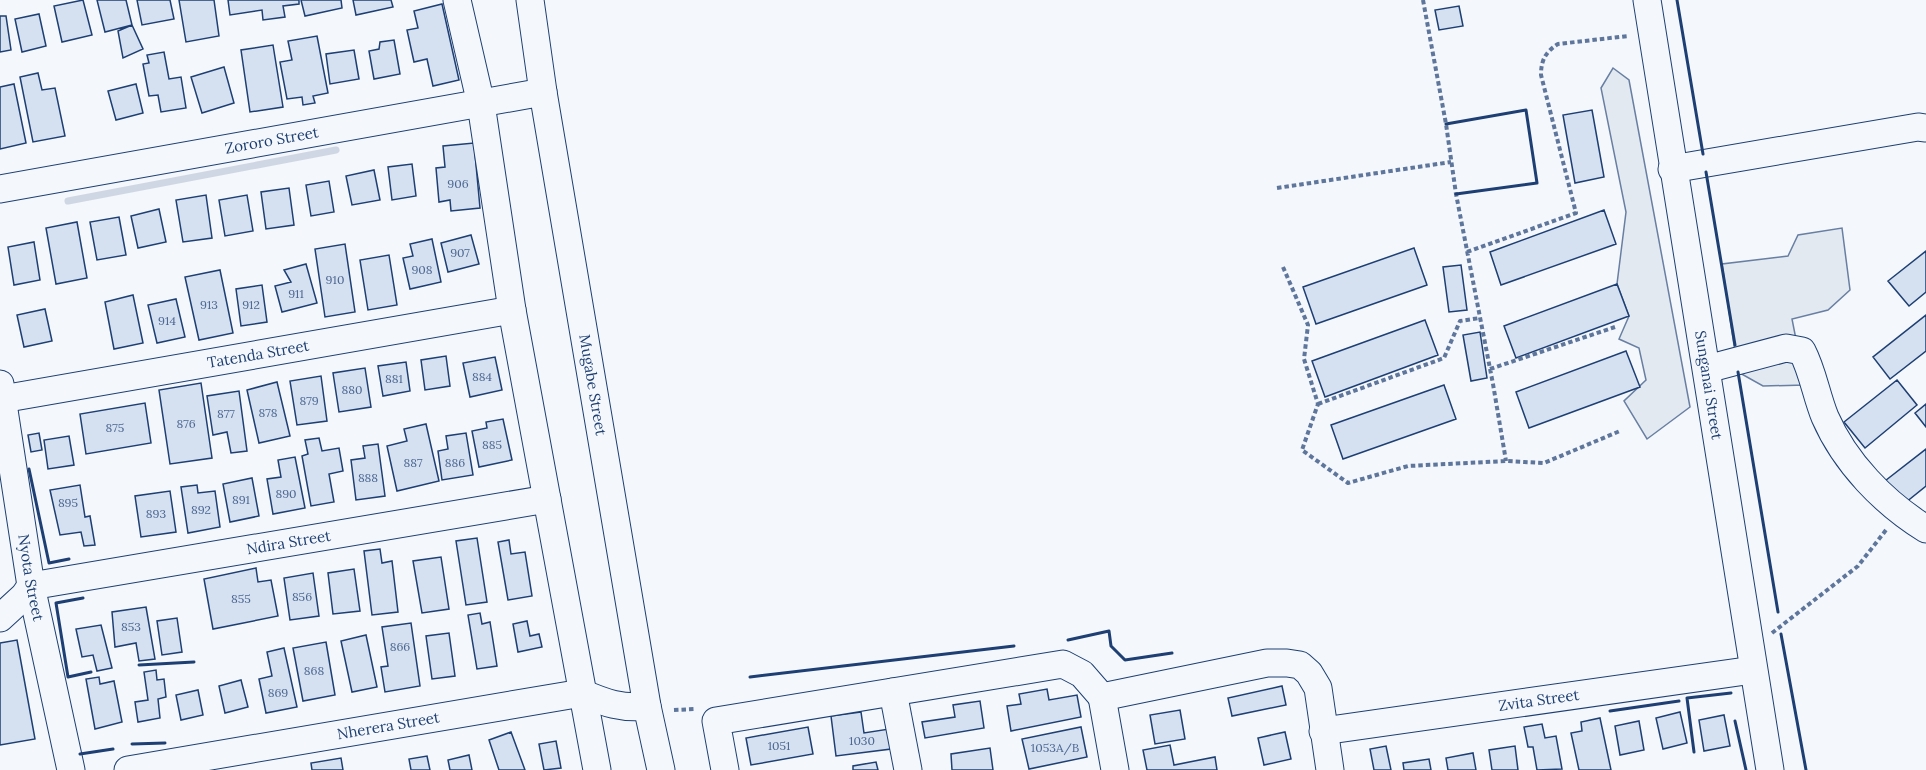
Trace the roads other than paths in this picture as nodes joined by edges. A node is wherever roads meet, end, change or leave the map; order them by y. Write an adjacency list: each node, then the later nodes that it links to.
1 (457, 0): 5 (street)
2 (530, 0): 4 (street, Mugabe Street)
3 (1647, 0): 7 (street, Sunganai Street)
4 (543, 92): 5 (street, Zororo Street); 21 (street, Mugabe Street)
5 (481, 104): 8 (street, Zororo Street); 9 (street)
6 (1926, 128): 7 (street)
7 (1672, 169): 10 (street, Sunganai Street)
8 (0, 189)
9 (512, 310): 11 (street, Tatenda Street); 13 (street)
10 (1707, 369): 14 (street); 17 (street, Sunganai Street)
11 (1, 392): 12 (street, Nyota Street)
12 (4, 446): 15 (street, Nyota Street)
13 (547, 499): 15 (street, Ndira Street); 19 (street)
14 (1926, 529)
15 (32, 586): 16 (street); 23 (street, Nyota Street)
16 (0, 618)
17 (1751, 660): 22 (street, Zvita Street); 31 (street, Sunganai Street)
18 (893, 692): 20 (street); 27 (street); 28 (street)
19 (582, 693): 21 (street); 24 (street, Nherera Street); 25 (street)
20 (1102, 697): 22 (street); 29 (street)
21 (648, 709): 26 (street, Mugabe Street)
22 (1323, 731): 30 (street)
23 (71, 770)
24 (128, 770)
25 (597, 770)
26 (661, 770)
27 (725, 770)
28 (908, 770)
29 (1115, 770)
30 (1330, 770)
31 (1770, 770)

